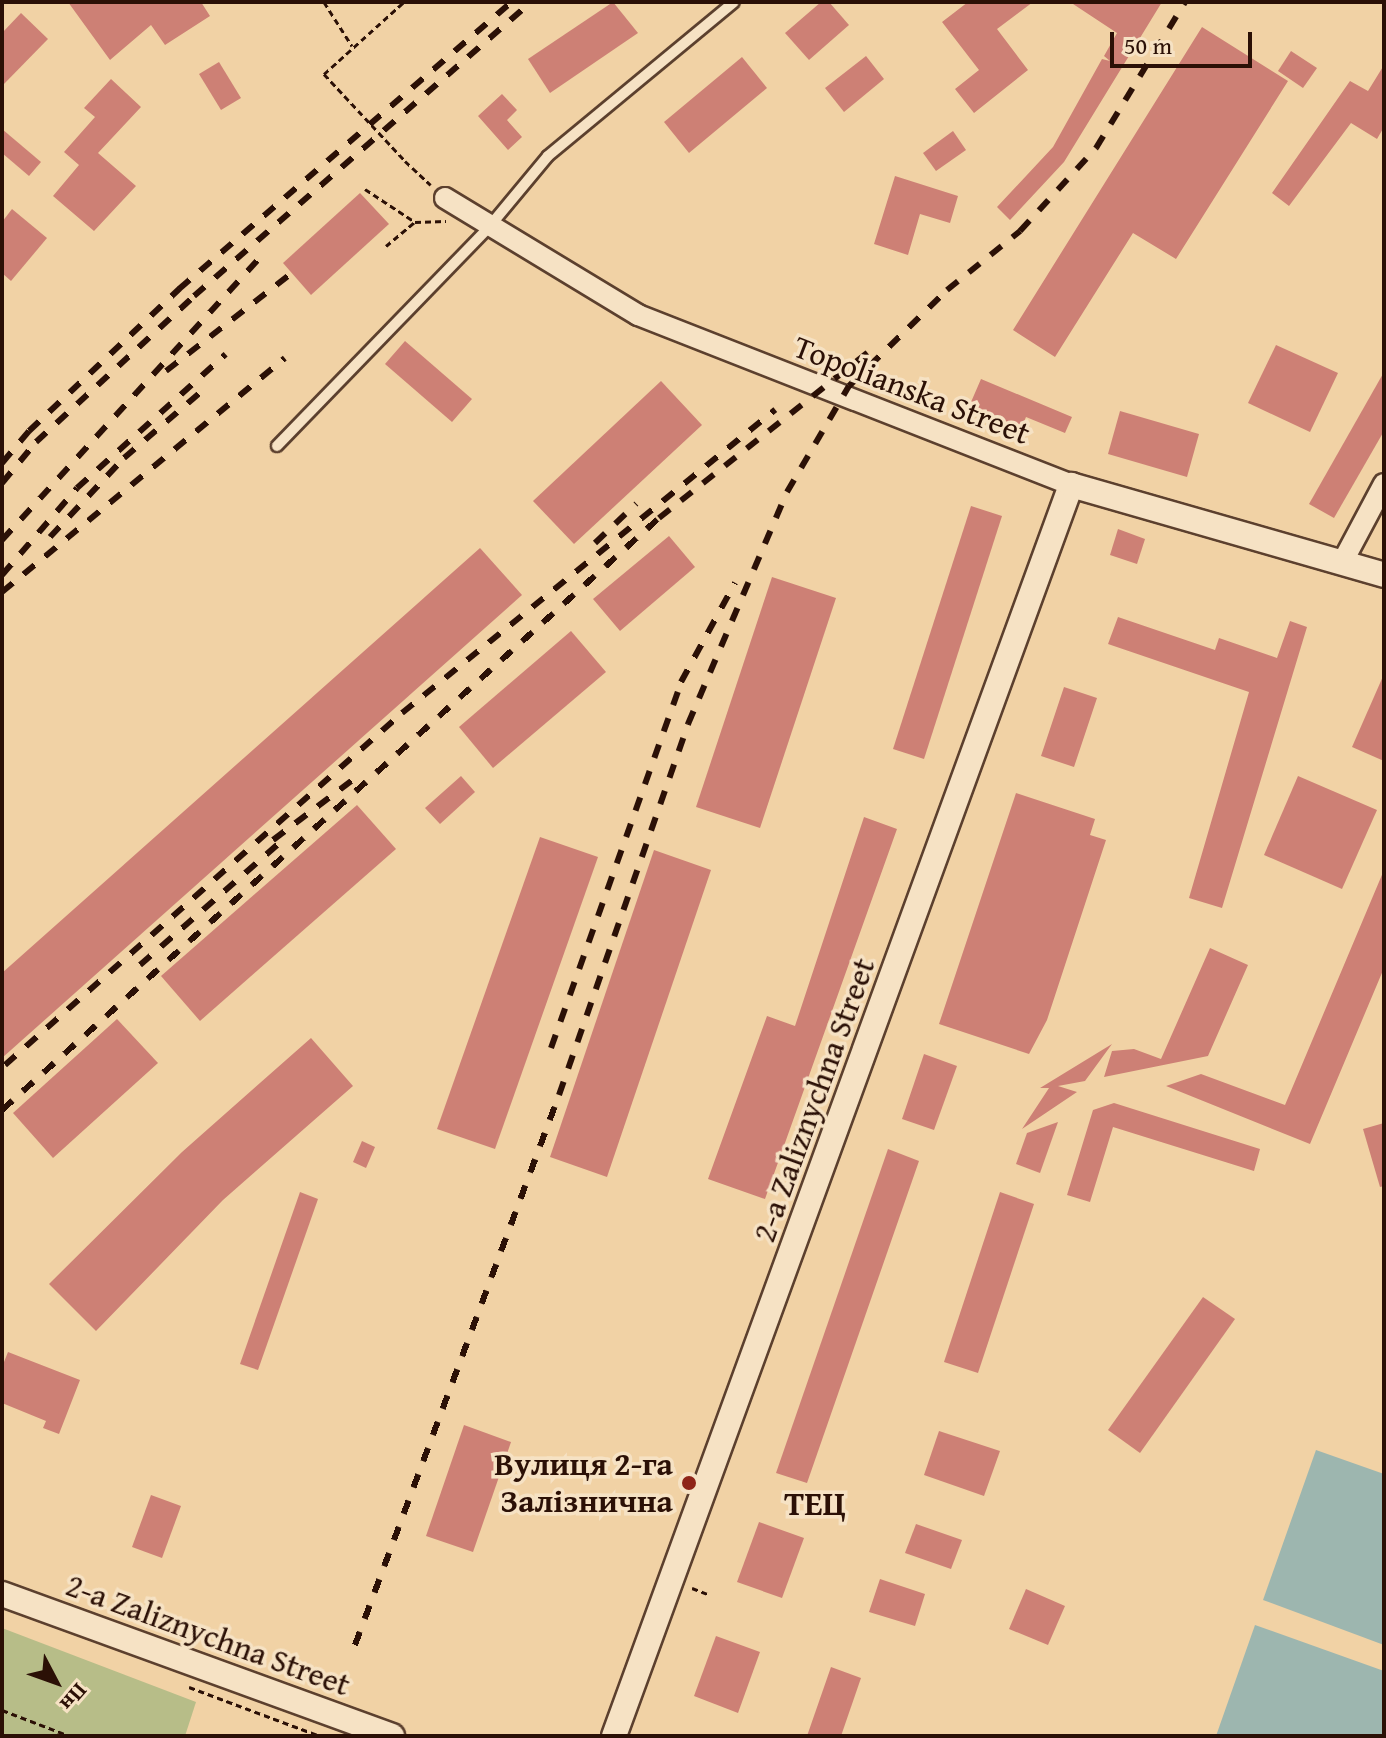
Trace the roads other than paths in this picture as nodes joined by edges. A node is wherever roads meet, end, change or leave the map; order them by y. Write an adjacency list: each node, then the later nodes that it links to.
1 (734, 2): 3 (lane)
2 (445, 198): 3 (street, Topolianska Street)
3 (489, 227): 4 (lane); 6 (street, Topolianska Street)
4 (277, 446)
5 (1384, 484): 7 (street)
6 (1071, 485): 8 (street, Topolianska Street); 12 (street, 2-a Zaliznychna Street)
7 (1378, 509): 8 (street)
8 (1343, 561): 9 (street, Topolianska Street)
9 (1384, 575)
10 (2, 1594): 11 (street, 2-a Zaliznychna Street)
11 (392, 1736)
12 (614, 1736)

